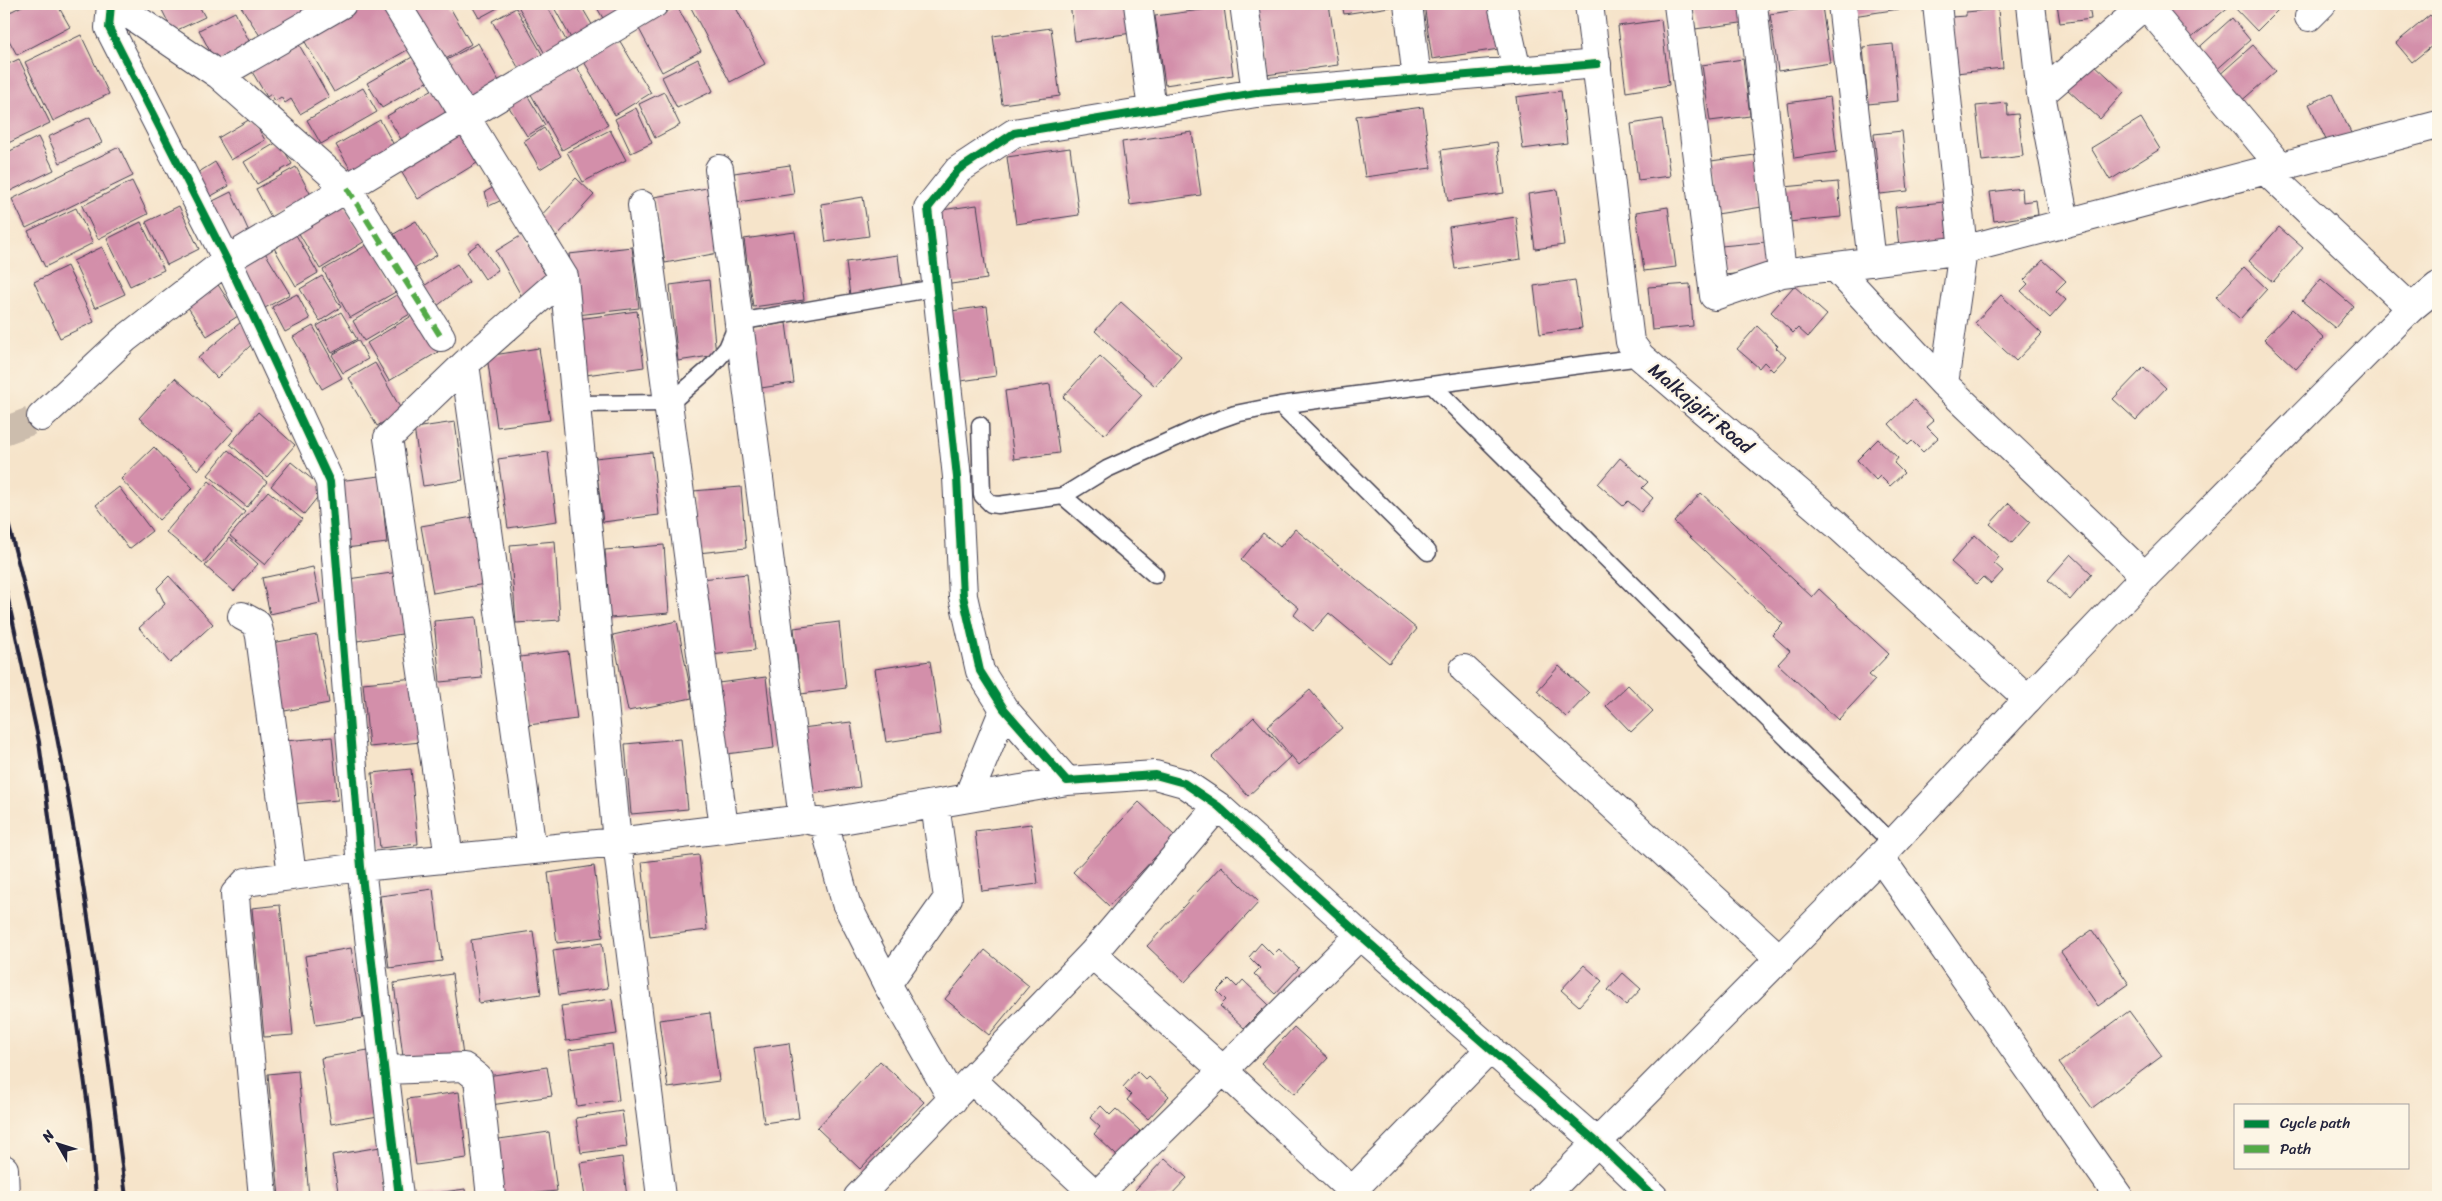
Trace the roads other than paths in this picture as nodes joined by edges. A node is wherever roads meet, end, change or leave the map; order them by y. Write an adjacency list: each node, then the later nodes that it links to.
1 (113, 4): 18 (street); 31 (street)
2 (342, 4): 18 (street)
3 (396, 4): 23 (street)
4 (654, 4): 23 (street)
5 (1138, 4): 22 (street)
6 (1244, 4): 20 (street)
7 (1408, 4): 19 (street)
8 (1502, 4): 17 (street)
9 (1589, 4): 16 (street, Malkajgiri Road)
10 (1678, 4): 34 (street)
11 (1753, 4): 34 (street)
12 (1842, 4): 32 (street)
13 (1937, 4): 30 (street)
14 (2031, 4): 21 (street)
15 (2146, 4): 21 (street); 26 (street)
16 (1597, 64): 17 (street); 41 (street, Malkajgiri Road)
17 (1517, 70): 19 (street)
18 (219, 75): 27 (street)
19 (1417, 79): 20 (street)
20 (1256, 93): 22 (street)
21 (2041, 94): 29 (street)
22 (1152, 110): 37 (street)
23 (468, 117): 27 (street); 35 (street)
24 (2438, 125): 26 (street)
25 (719, 169): 39 (street)
26 (2275, 170): 29 (street); 38 (street)
27 (347, 188): 31 (street); 40 (street)
28 (642, 205): 45 (street)
29 (2065, 222): 30 (street)
30 (1963, 250): 32 (street); 43 (street)
31 (227, 260): 48 (street); 68 (street)
32 (1872, 262): 33 (street)
33 (1835, 267): 34 (street); 43 (street)
34 (1782, 273)
35 (564, 277): 42 (street); 46 (street)
36 (2438, 286): 38 (street)
37 (936, 288): 39 (lane); 57 (street)
38 (2411, 308): 53 (street)
39 (738, 322): 45 (lane); 62 (street)
40 (440, 337)
41 (1641, 357): 44 (lane); 56 (street, Malkajgiri Road)
42 (465, 364): 65 (street); 67 (street)
43 (1944, 384): 53 (street)
44 (1432, 385): 47 (lane); 66 (lane)
45 (670, 403): 46 (lane); 63 (street)
46 (576, 404): 64 (street)
47 (1280, 406): 50 (lane); 51 (lane)
48 (41, 417)
49 (980, 425): 50 (lane)
50 (1063, 496): 52 (lane)
51 (1428, 552)
52 (1155, 575)
53 (2144, 576): 56 (street)
54 (242, 616): 69 (street)
55 (1464, 669): 72 (street)
56 (2028, 699): 66 (street)
57 (1004, 709): 58 (street); 59 (street)
58 (1067, 781): 59 (street); 61 (street)
59 (968, 797): 60 (street)
60 (935, 804): 62 (street); 73 (street)
61 (1218, 806): 70 (street); 71 (street)
62 (813, 821): 63 (street); 73 (street)
63 (724, 828): 64 (street)
64 (617, 842): 65 (street); 86 (street)
65 (532, 850): 67 (street)
66 (1886, 850): 72 (street); 91 (street)
67 (449, 858): 68 (street)
68 (361, 867): 69 (street); 75 (street)
69 (292, 875): 83 (street)
70 (1360, 935): 74 (street); 76 (street)
71 (1092, 954): 76 (street); 77 (street)
72 (1780, 959): 79 (street)
73 (887, 984): 78 (street)
74 (1491, 1048): 79 (street); 81 (street)
75 (386, 1070): 84 (street); 85 (street)
76 (1224, 1072): 81 (street); 88 (street)
77 (972, 1080): 78 (street); 88 (street)
78 (953, 1100): 87 (street)
79 (1598, 1143): 89 (street); 90 (street)
80 (4, 1169): 82 (street)
81 (1349, 1194)
82 (5, 1197)
83 (263, 1197)
84 (399, 1197)
85 (492, 1197)
86 (661, 1197)
87 (858, 1197)
88 (1096, 1197)
89 (1543, 1197)
90 (1654, 1197)
91 (2119, 1197)

